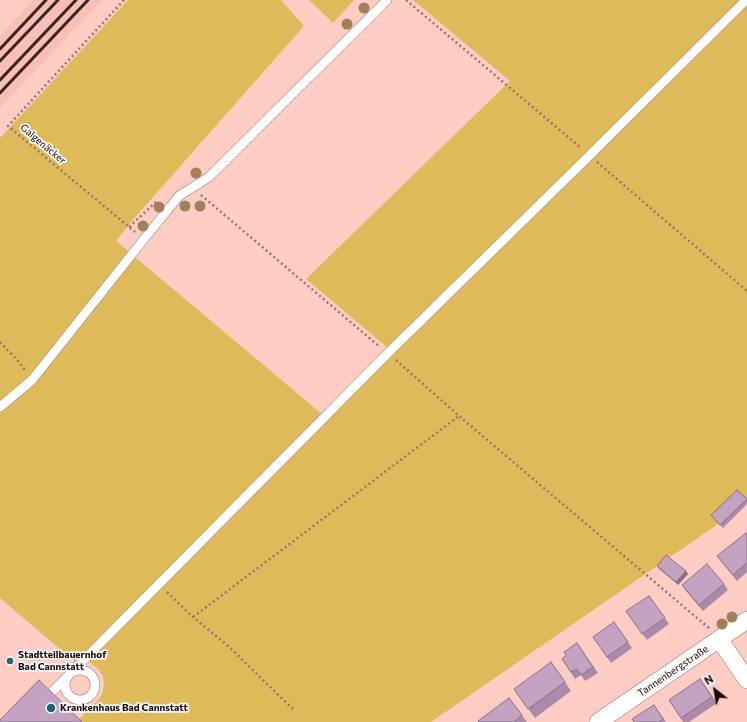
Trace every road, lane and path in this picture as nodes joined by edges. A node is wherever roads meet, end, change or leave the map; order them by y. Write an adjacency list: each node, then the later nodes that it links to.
1 (124, 0): 8 (path, Galgenäcker)
2 (387, 0): 6 (lane)
3 (406, 0): 5 (path)
4 (746, 0): 5 (lane)
5 (590, 155): 10 (path); 12 (lane)
6 (194, 187): 9 (lane); 12 (path)
7 (156, 202): 8 (path)
8 (129, 227): 9 (path, Galgenäcker)
9 (144, 239): 13 (lane)
10 (747, 291)
11 (0, 342): 13 (path)
12 (388, 353): 15 (path); 16 (lane)
13 (32, 380): 14 (lane)
14 (0, 407)
15 (458, 416): 17 (path); 19 (path)
16 (159, 584): 17 (path); 21 (lane)
17 (193, 616): 22 (path)
18 (747, 620): 19 (street, Tannenbergstraße)
19 (719, 639): 20 (street); 23 (street, Tannenbergstraße)
20 (747, 680)
21 (38, 706)
22 (294, 710)
23 (598, 722)

